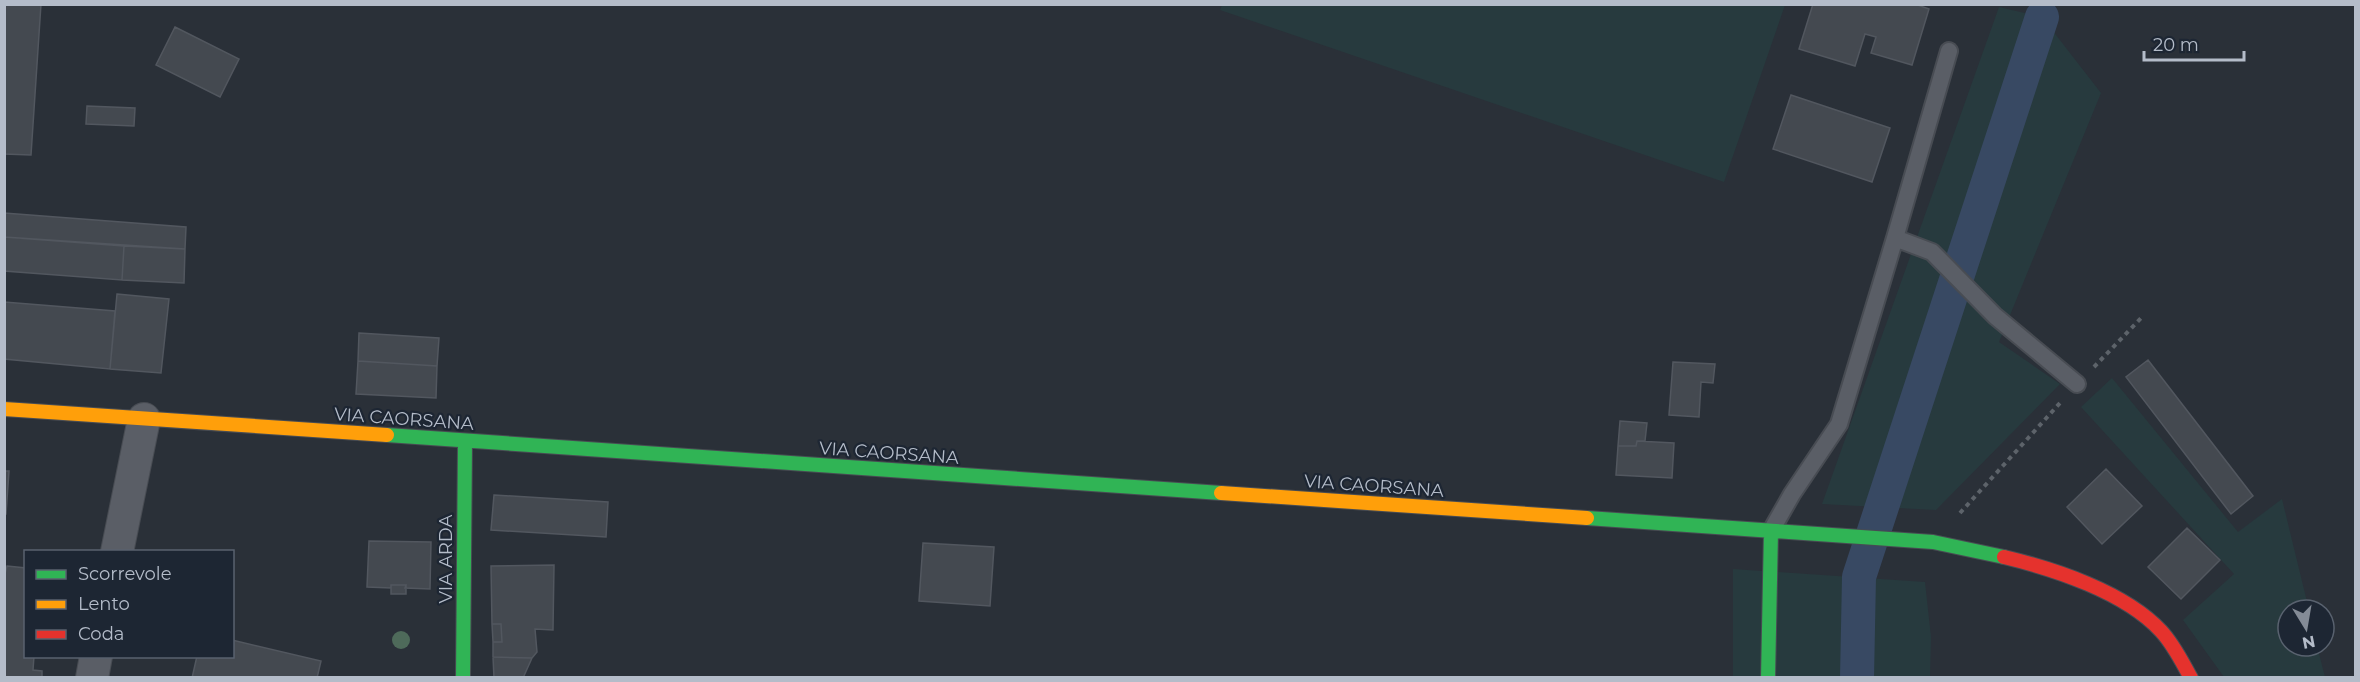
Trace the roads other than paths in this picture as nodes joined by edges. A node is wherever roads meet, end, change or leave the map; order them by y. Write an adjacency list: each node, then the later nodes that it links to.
1 (1949, 51): 2 (lane)
2 (1894, 238): 3 (lane); 7 (lane)
3 (2077, 384)
4 (4, 409): 5 (main road, VIA CAORSANA)
5 (144, 419): 6 (main road, VIA CAORSANA); 8 (street)
6 (465, 441): 7 (main road, VIA CAORSANA); 11 (main road, VIA ARDA)
7 (1771, 531): 12 (main road); 13 (main road, VIA CAORSANA)
8 (117, 550)
9 (96, 658): 10 (street)
10 (92, 678)
11 (464, 678)
12 (1768, 678)
13 (2191, 678)

